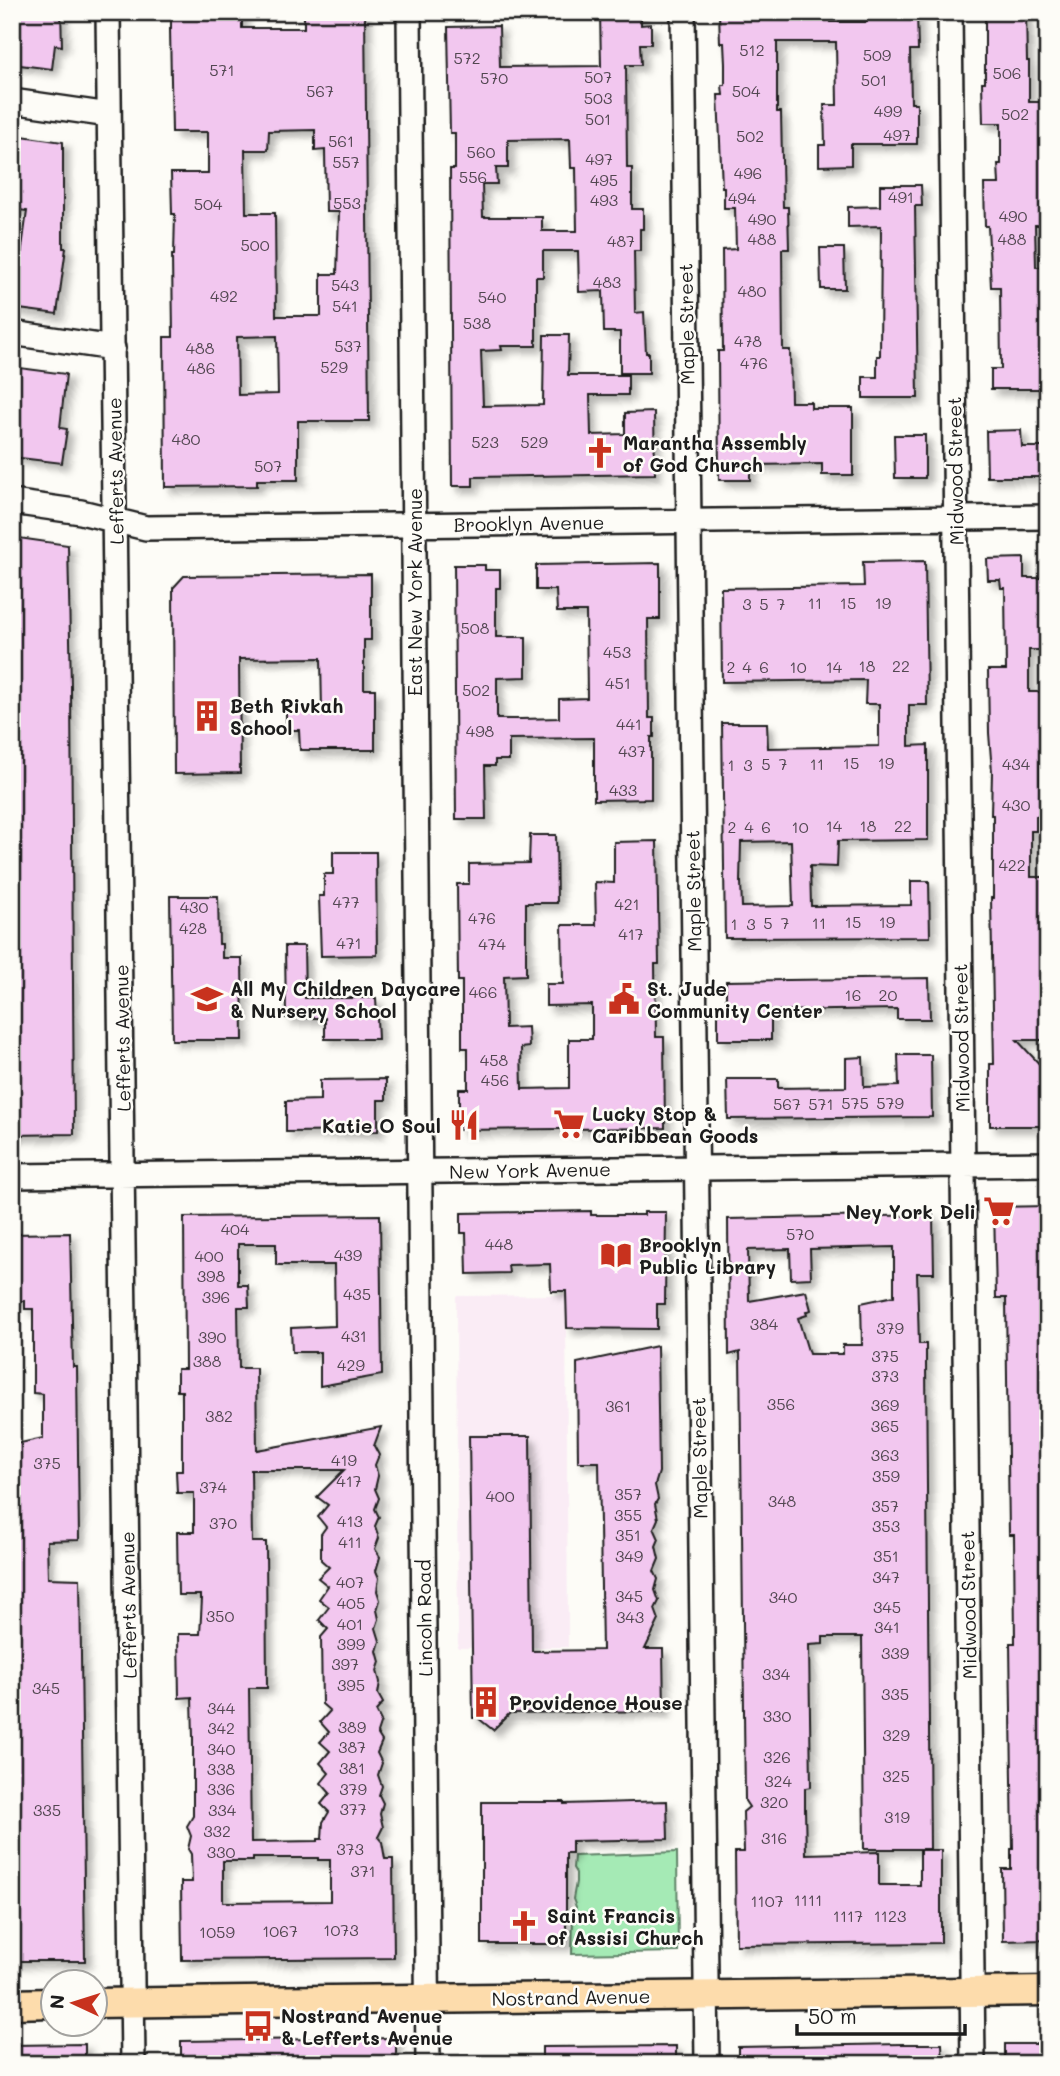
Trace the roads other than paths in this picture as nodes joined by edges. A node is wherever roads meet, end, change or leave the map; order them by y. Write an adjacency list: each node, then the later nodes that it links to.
1 (108, 12): 6 (street, Lefferts Avenue)
2 (409, 12): 14 (street, East New York Avenue)
3 (683, 12): 13 (street, Maple Street)
4 (950, 12): 11 (street, Midwood Street)
5 (12, 101): 6 (street)
6 (109, 115): 8 (street, Lefferts Avenue)
7 (12, 333): 8 (street)
8 (113, 348): 12 (street, Lefferts Avenue)
9 (12, 502): 12 (street, Brooklyn Avenue)
10 (1048, 517): 11 (street, Brooklyn Avenue)
11 (956, 518): 13 (street, Brooklyn Avenue); 16 (street, Midwood Street)
12 (116, 520): 14 (street, Brooklyn Avenue); 19 (street, Lefferts Avenue)
13 (688, 521): 14 (street, Brooklyn Avenue); 17 (street, Maple Street)
14 (414, 524): 18 (street, East New York Avenue)
15 (1048, 1164): 16 (street, New York Avenue)
16 (963, 1165): 17 (street, New York Avenue); 22 (street, Midwood Street)
17 (696, 1169): 18 (street, New York Avenue); 23 (street, Maple Street)
18 (419, 1172): 19 (street, New York Avenue); 24 (street, Lincoln Road)
19 (124, 1175): 20 (street, New York Avenue); 25 (street, Lefferts Avenue)
20 (12, 1176)
21 (1048, 1991): 22 (main road, Nostrand Avenue)
22 (972, 1992): 23 (main road, Nostrand Avenue); 32 (street, Midwood Street)
23 (706, 1995): 24 (main road, Nostrand Avenue); 31 (street, Maple Street)
24 (428, 1998): 25 (main road, Nostrand Avenue); 30 (street, Lincoln Road)
25 (133, 2002): 27 (main road, Nostrand Avenue); 29 (street, Lefferts Avenue)
26 (38, 2003): 28 (main road)
27 (108, 2003)
28 (12, 2004)
29 (134, 2064)
30 (428, 2064)
31 (707, 2064)
32 (973, 2064)

